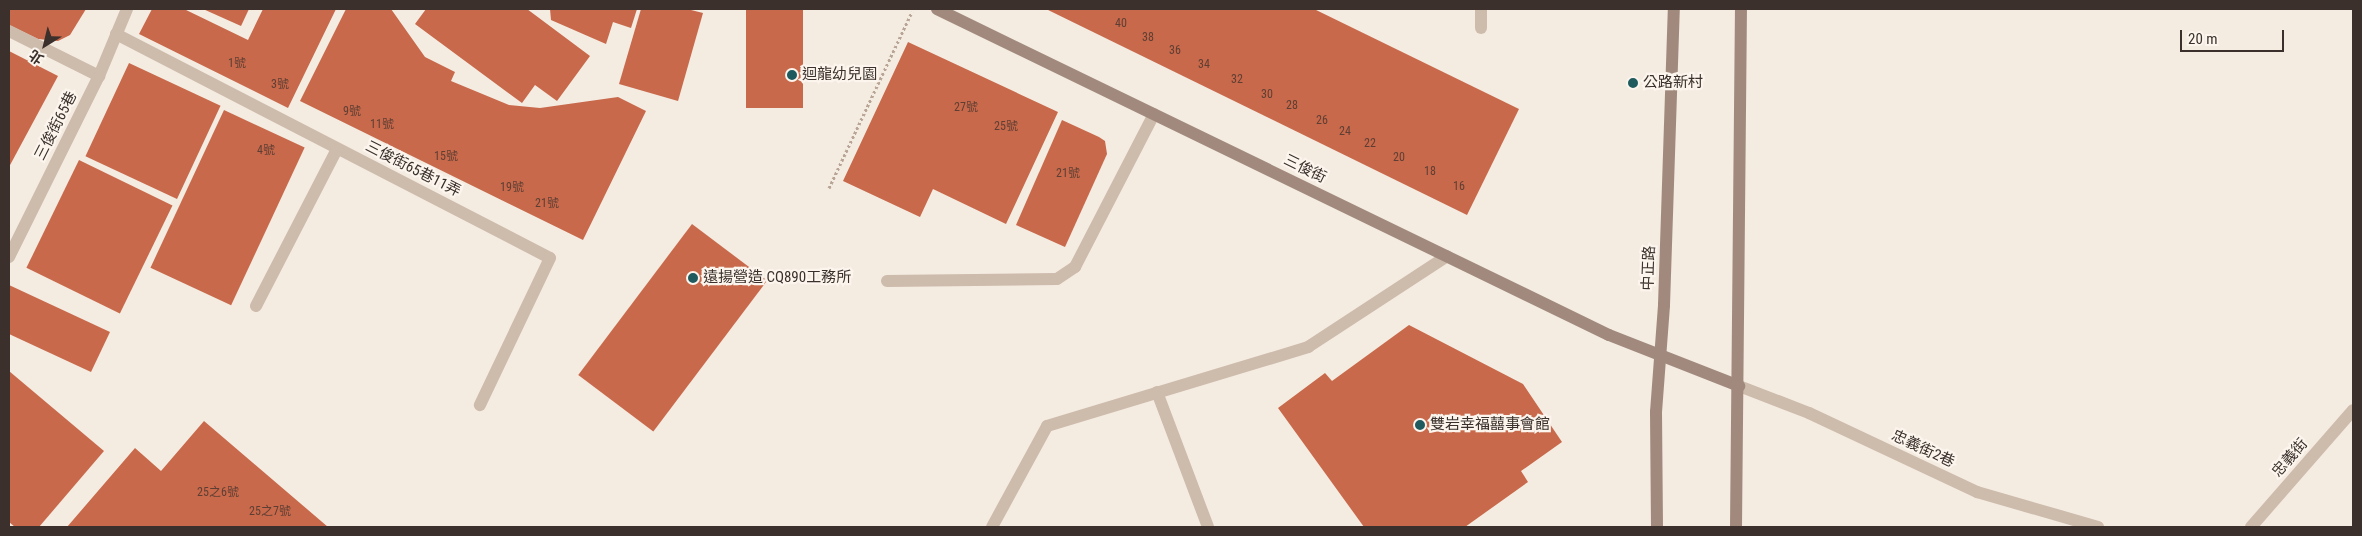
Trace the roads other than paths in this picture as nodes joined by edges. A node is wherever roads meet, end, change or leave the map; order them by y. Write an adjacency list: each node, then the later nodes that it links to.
1 (127, 9): 9 (street, 三俊街65巷)
2 (937, 9): 6 (main road, 三俊街)
3 (1481, 9): 7 (street)
4 (1674, 9): 17 (main road, 中正路)
5 (1741, 9): 18 (main road)
6 (952, 12): 11 (main road, 三俊街)
7 (1481, 28)
8 (9, 31): 10 (street)
9 (116, 34): 10 (street, 三俊街65巷); 12 (street, 三俊街65巷11弄)
10 (99, 76): 13 (street, 三俊街65巷)
11 (1154, 114): 14 (main road, 三俊街); 15 (street)
12 (337, 149): 16 (street); 20 (street, 三俊街65巷11弄)
13 (9, 256)
14 (1447, 256): 17 (main road, 三俊街); 19 (street)
15 (887, 280)
16 (256, 306)
17 (1659, 357): 18 (main road, 三俊街); 24 (main road, 中正路)
18 (1739, 386): 25 (main road); 26 (street, 忠義街2巷)
19 (1157, 392): 22 (street); 23 (street)
20 (480, 405)
21 (2353, 410): 27 (street, 忠義街)
22 (992, 527)
23 (1208, 527)
24 (1657, 527)
25 (1736, 527)
26 (2098, 527)
27 (2251, 527)

